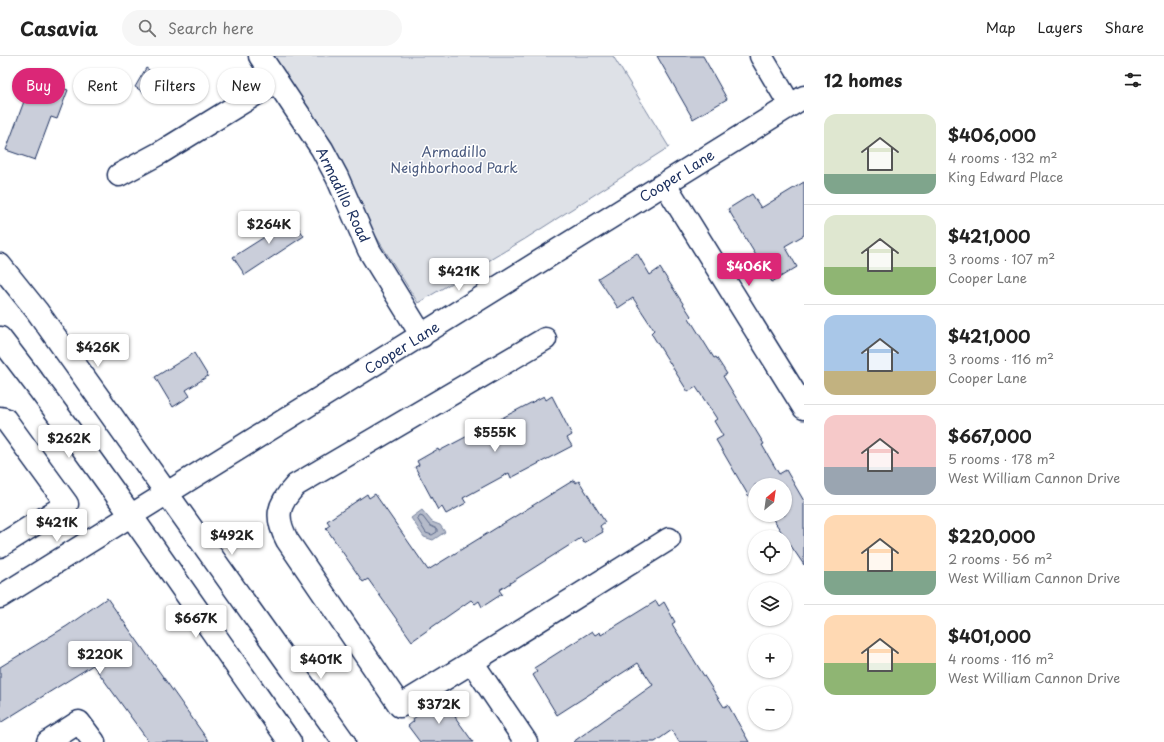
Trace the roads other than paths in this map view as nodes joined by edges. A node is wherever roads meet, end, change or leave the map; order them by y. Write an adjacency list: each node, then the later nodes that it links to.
1 (260, 56): 3 (street, Armadillo Road)
2 (761, 56): 4 (street)
3 (276, 82): 5 (street); 8 (street, Armadillo Road)
4 (797, 101): 6 (street, Cooper Lane)
5 (119, 175)
6 (665, 184): 8 (street, Cooper Lane); 11 (street)
7 (0, 264): 13 (street)
8 (422, 336): 13 (street, Cooper Lane)
9 (0, 338): 14 (street)
10 (545, 339): 18 (street)
11 (804, 408)
12 (0, 418): 16 (street)
13 (167, 493): 14 (street, Cooper Lane); 22 (street)
14 (130, 516): 17 (street, Cooper Lane); 21 (street)
15 (669, 539): 18 (street)
16 (0, 546)
17 (0, 597)
18 (472, 662): 23 (street)
19 (48, 742): 20 (street)
20 (94, 742)
21 (290, 742)
22 (344, 742)
23 (526, 742)

